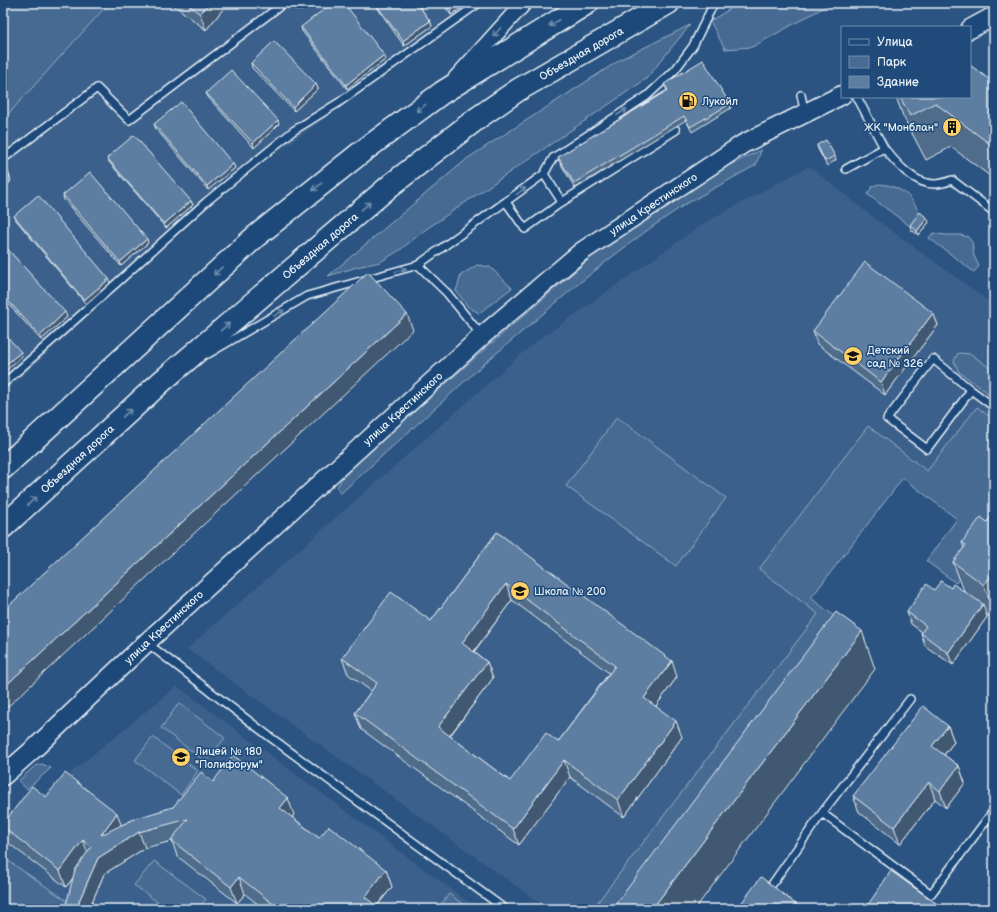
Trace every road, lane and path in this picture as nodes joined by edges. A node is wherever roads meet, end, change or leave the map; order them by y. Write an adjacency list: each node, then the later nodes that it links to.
1 (284, 3): 18 (lane)
2 (290, 3): 3 (lane)
3 (303, 3)
4 (479, 3): 29 (lane)
5 (524, 3): 11 (street, one-way to 11)
6 (587, 3): 11 (main road, one-way to 11)
7 (668, 3): 28 (main road, Объездная дорога, one-way to 7)
8 (714, 3): 21 (lane, one-way to 8)
9 (994, 16): 10 (street)
10 (971, 28)
11 (443, 92): 32 (main road, one-way to 32)
12 (801, 96): 15 (lane)
13 (841, 96): 15 (street, улица Крестинского)
14 (858, 98): 17 (lane)
15 (805, 114): 27 (street, улица Крестинского)
16 (676, 130): 24 (lane)
17 (884, 148): 19 (lane); 25 (lane)
18 (3, 159)
19 (846, 169)
20 (3, 170): 22 (lane)
21 (544, 174): 23 (lane, one-way to 21); 24 (lane)
22 (3, 182)
23 (506, 202): 24 (lane); 26 (lane)
24 (562, 202)
25 (994, 212)
26 (418, 265): 27 (lane); 28 (lane, one-way to 26)
27 (482, 336): 34 (street, улица Крестинского)
28 (161, 382): 33 (main road, Объездная дорога, one-way to 28)
29 (3, 384)
30 (971, 390): 30 (lane); 31 (lane)
31 (994, 407)
32 (3, 468)
33 (3, 527)
34 (146, 642): 36 (street, улица Крестинского); 40 (lane)
35 (910, 699): 38 (lane)
36 (3, 776)
37 (994, 810): 38 (lane)
38 (822, 813): 39 (lane)
39 (764, 897)
40 (505, 909)

